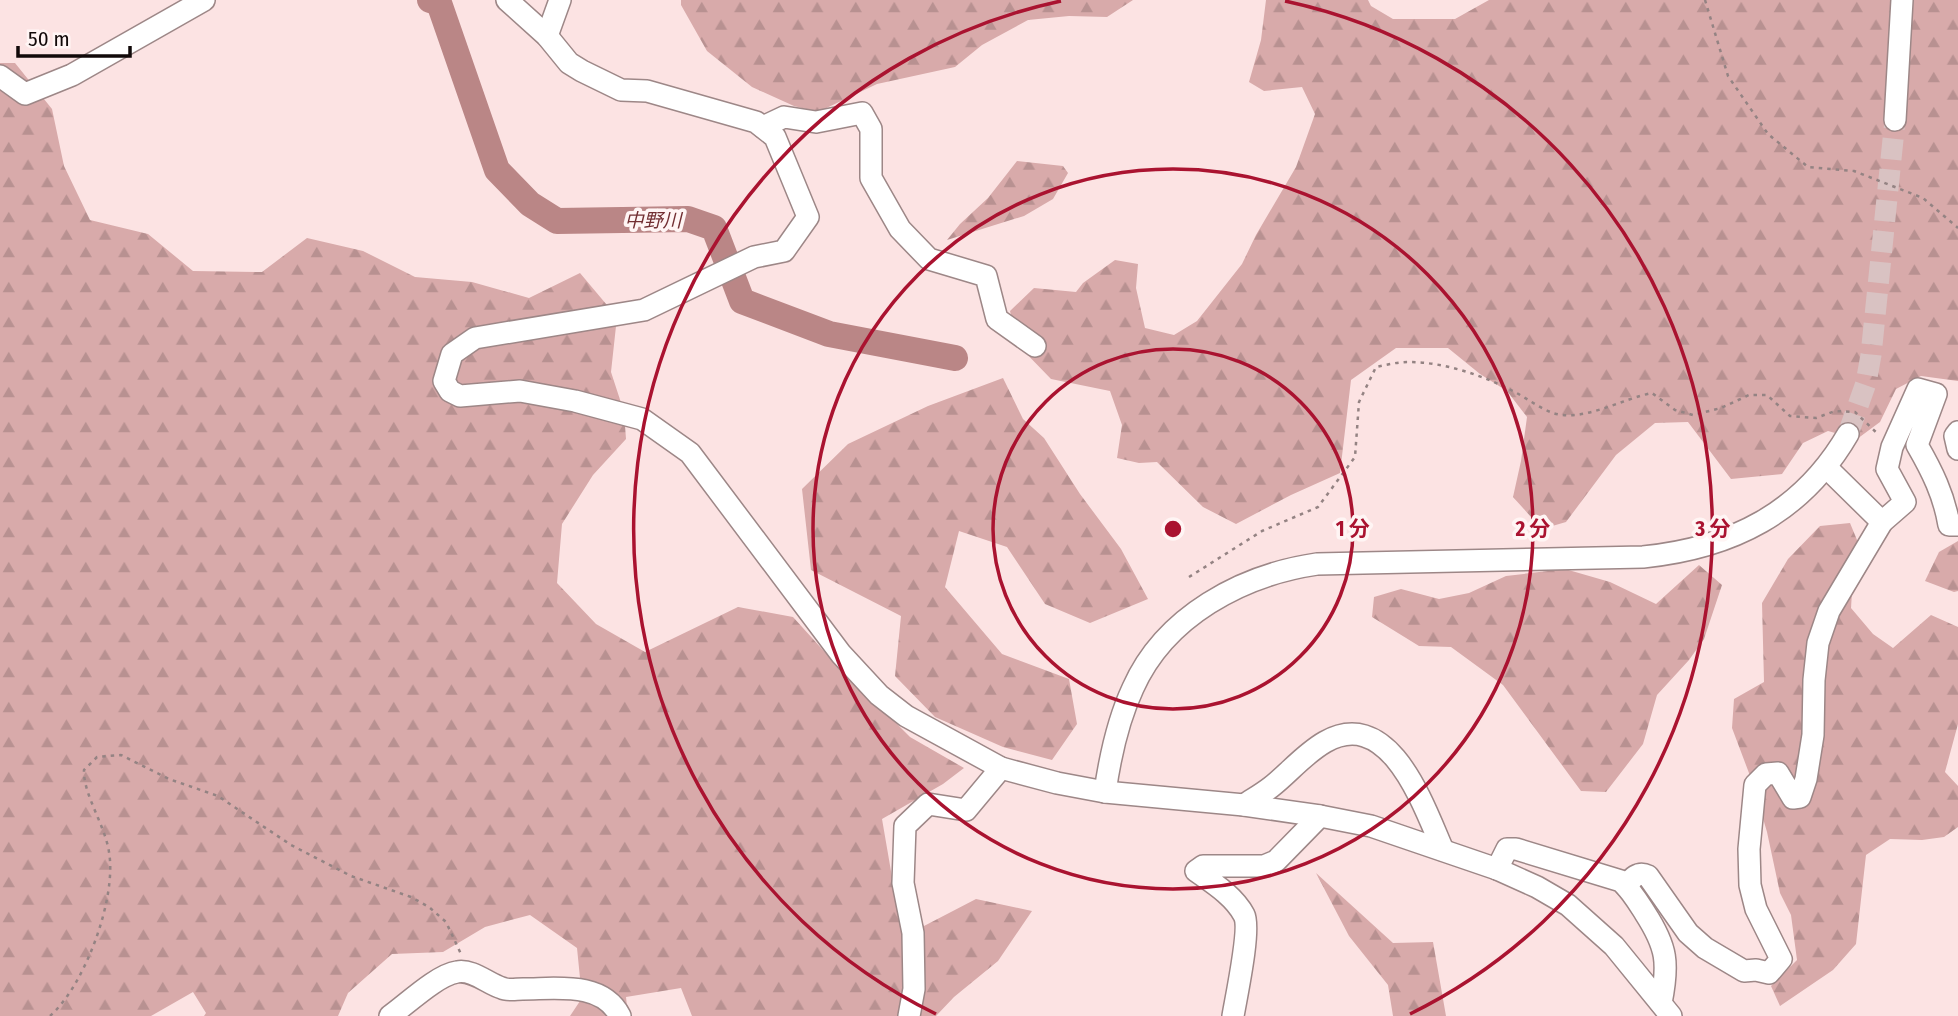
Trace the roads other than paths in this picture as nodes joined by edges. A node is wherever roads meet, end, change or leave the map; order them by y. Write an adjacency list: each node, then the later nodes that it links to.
1 (204, 0): 6 (street)
2 (508, 0): 5 (street)
3 (560, 0): 5 (street)
4 (1902, 0): 7 (street)
5 (547, 36): 8 (street)
6 (0, 76)
7 (1895, 120)
8 (763, 127): 9 (street); 16 (street)
9 (1035, 346)
10 (1958, 432): 12 (street)
11 (1848, 434): 13 (street)
12 (1958, 449)
13 (1827, 468): 14 (street); 17 (street)
14 (1882, 522): 15 (street); 22 (street)
15 (1958, 525)
16 (1001, 768): 17 (street); 26 (street)
17 (1105, 792): 18 (street)
18 (1244, 805): 19 (street); 20 (street)
19 (1320, 816): 20 (street); 27 (street)
20 (1443, 850): 21 (street)
21 (1497, 869): 22 (street); 23 (street)
22 (1626, 886): 23 (street)
23 (1666, 1009)
24 (390, 1016): 25 (street)
25 (620, 1016)
26 (909, 1016)
27 (1233, 1016)

